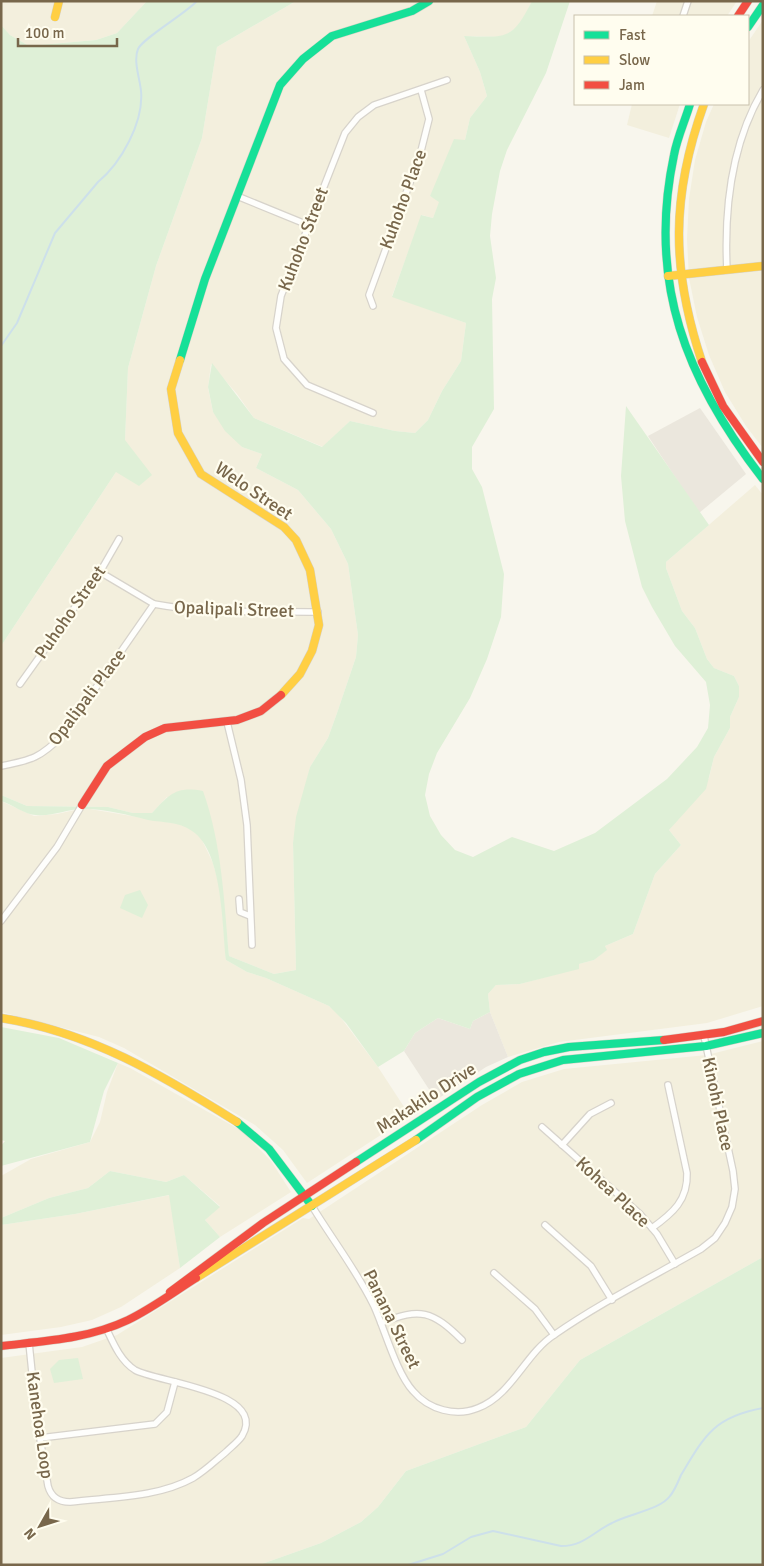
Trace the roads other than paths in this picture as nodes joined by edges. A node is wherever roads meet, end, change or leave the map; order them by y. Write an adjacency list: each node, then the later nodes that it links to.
1 (59, 1): 8 (main road)
2 (429, 1): 15 (main road, Welo Street)
3 (688, 1): 6 (street)
4 (748, 1): 7 (main road)
5 (763, 6): 9 (main road)
6 (683, 15)
7 (739, 15)
8 (56, 17)
9 (749, 26)
10 (447, 80): 11 (street, Kuhoho Street)
11 (421, 90): 16 (street, Kuhoho Street); 21 (street, Kuhoho Place)
12 (763, 90): 18 (street)
13 (690, 105): 20 (main road)
14 (704, 105): 19 (main road)
15 (237, 196): 16 (street); 28 (main road, Welo Street)
16 (308, 225): 22 (street, Kuhoho Street)
17 (763, 266): 18 (main road)
18 (727, 270): 19 (main road)
19 (680, 274): 20 (main road); 23 (main road)
20 (668, 276): 24 (main road)
21 (373, 306)
22 (373, 413)
23 (763, 462)
24 (763, 479)
25 (119, 539): 26 (street, Puhoho Street)
26 (100, 572): 27 (street, Opalipali Street); 29 (street, Puhoho Street)
27 (154, 604): 28 (street, Opalipali Street); 31 (street, Opalipali Place)
28 (318, 612): 30 (main road, Welo Street)
29 (20, 684)
30 (227, 722): 32 (main road, Welo Street); 34 (street)
31 (1, 766)
32 (82, 805): 35 (street, Welo Street)
33 (239, 899): 34 (street)
34 (250, 916): 36 (street)
35 (1, 921)
36 (252, 946)
37 (1, 1018): 49 (main road, Panana Street)
38 (763, 1021): 40 (main road, Makakilo Drive)
39 (763, 1033): 41 (main road, Makakilo Drive)
40 (704, 1036): 41 (street, Kinohi Place); 44 (main road, Makakilo Drive)
41 (706, 1046): 46 (main road, Makakilo Drive); 48 (street, Kinohi Place)
42 (668, 1085): 52 (street)
43 (611, 1103): 47 (street)
44 (428, 1117): 46 (main road); 49 (main road, Makakilo Drive)
45 (542, 1127): 47 (street, Kohea Place)
46 (435, 1128): 50 (main road, Makakilo Drive)
47 (562, 1145): 52 (street, Kohea Place)
48 (733, 1171): 53 (street, Panana Street)
49 (305, 1195): 50 (main road, Panana Street); 56 (main road, Makakilo Drive)
50 (312, 1206): 56 (main road, Makakilo Drive); 57 (street, Panana Street)
51 (545, 1225): 55 (street)
52 (652, 1228): 53 (street, Kohea Place)
53 (675, 1264): 55 (street, Panana Street)
54 (494, 1273): 59 (street)
55 (612, 1300): 59 (street, Panana Street)
56 (149, 1308): 58 (main road, Makakilo Drive)
57 (381, 1323): 59 (street, Panana Street); 60 (street)
58 (107, 1330): 61 (main road, Makakilo Drive); 63 (street, Kanehoa Loop)
59 (554, 1334)
60 (462, 1340)
61 (29, 1343): 62 (main road, Makakilo Drive); 64 (street, Kanehoa Loop)
62 (1, 1346)
63 (174, 1382): 64 (street); 64 (street, Kanehoa Loop)
64 (40, 1438)

